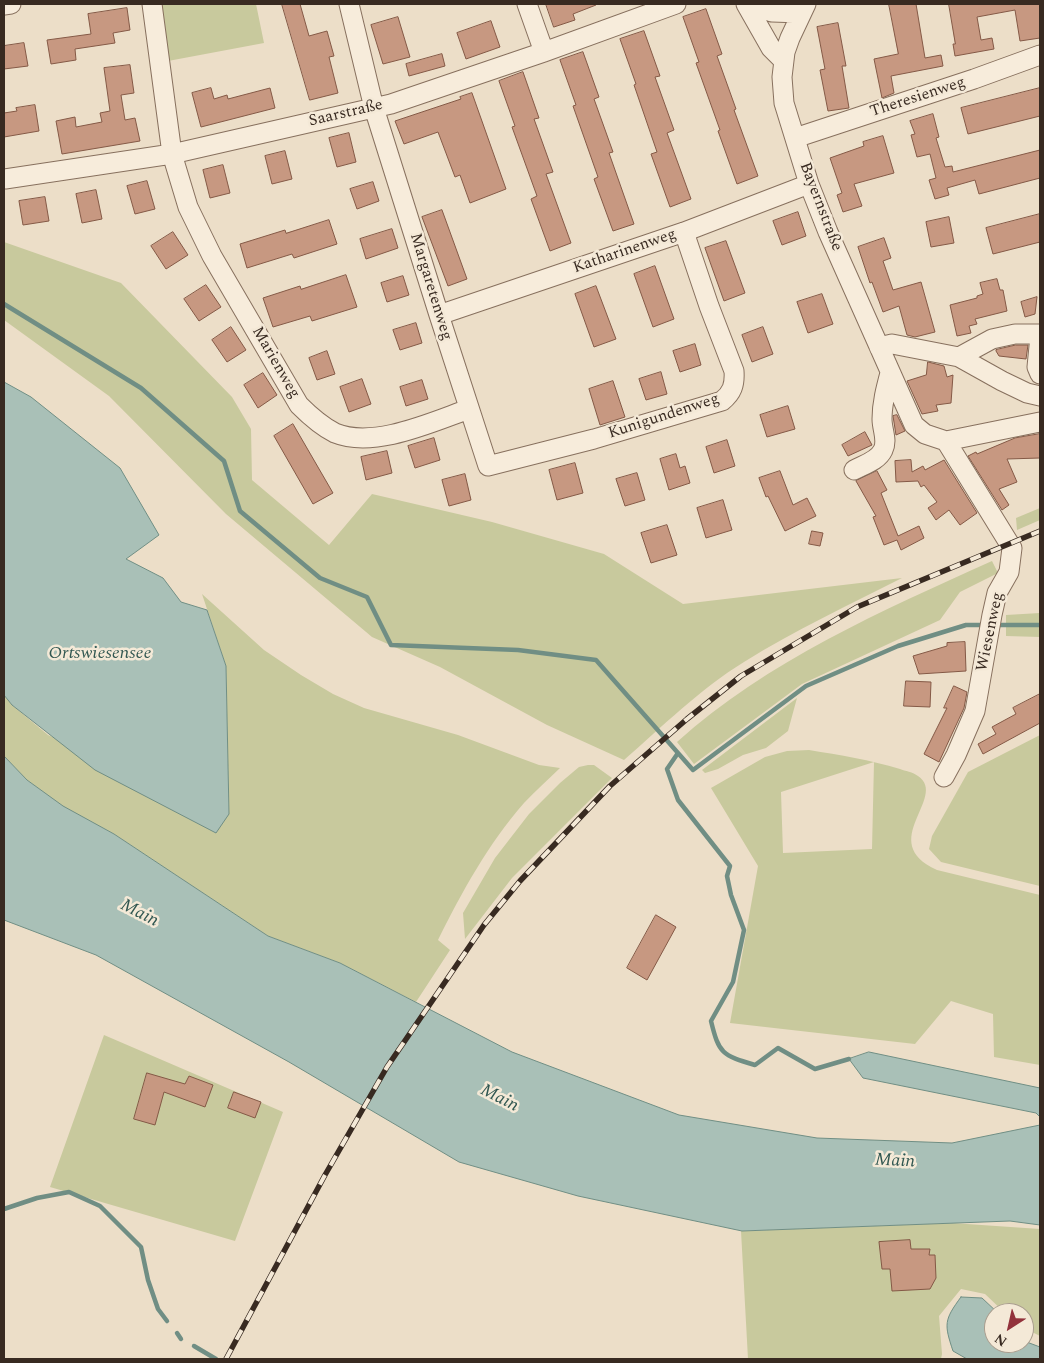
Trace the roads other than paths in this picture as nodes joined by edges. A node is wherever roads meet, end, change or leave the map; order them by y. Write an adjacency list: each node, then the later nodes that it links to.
1 (11, 4): 7 (street)
2 (152, 4): 14 (street, Marienweg)
3 (349, 4): 12 (street, Margaretenweg)
4 (527, 4): 9 (street)
5 (676, 4): 9 (street, Saarstraße)
6 (748, 4): 8 (street); 11 (street)
7 (4, 5)
8 (803, 9): 11 (street, Bayernstraße)
9 (544, 52): 12 (street, Saarstraße)
10 (1040, 55): 13 (street, Theresienweg)
11 (784, 61): 13 (street, Bayernstraße)
12 (374, 108): 14 (street, Saarstraße); 18 (street, Margaretenweg)
13 (795, 138): 16 (street, Bayernstraße)
14 (172, 154): 15 (street, Saarstraße); 25 (street, Marienweg)
15 (5, 179)
16 (809, 184): 17 (street, Katharinenweg); 20 (street, Bayernstraße)
17 (684, 232): 18 (street, Katharinenweg); 28 (street, Kunigundenweg)
18 (439, 315): 25 (street, Margaretenweg)
19 (1040, 335): 21 (street); 23 (street)
20 (879, 347): 21 (street); 22 (street, Bayernstraße)
21 (959, 357): 24 (street)
22 (890, 373): 27 (street, Bayernstraße); 29 (street)
23 (1040, 374)
24 (1040, 396)
25 (469, 409): 28 (street, Margaretenweg)
26 (1040, 422): 27 (street)
27 (946, 441): 30 (street, Wiesenweg)
28 (488, 466)
29 (854, 470)
30 (944, 777)

